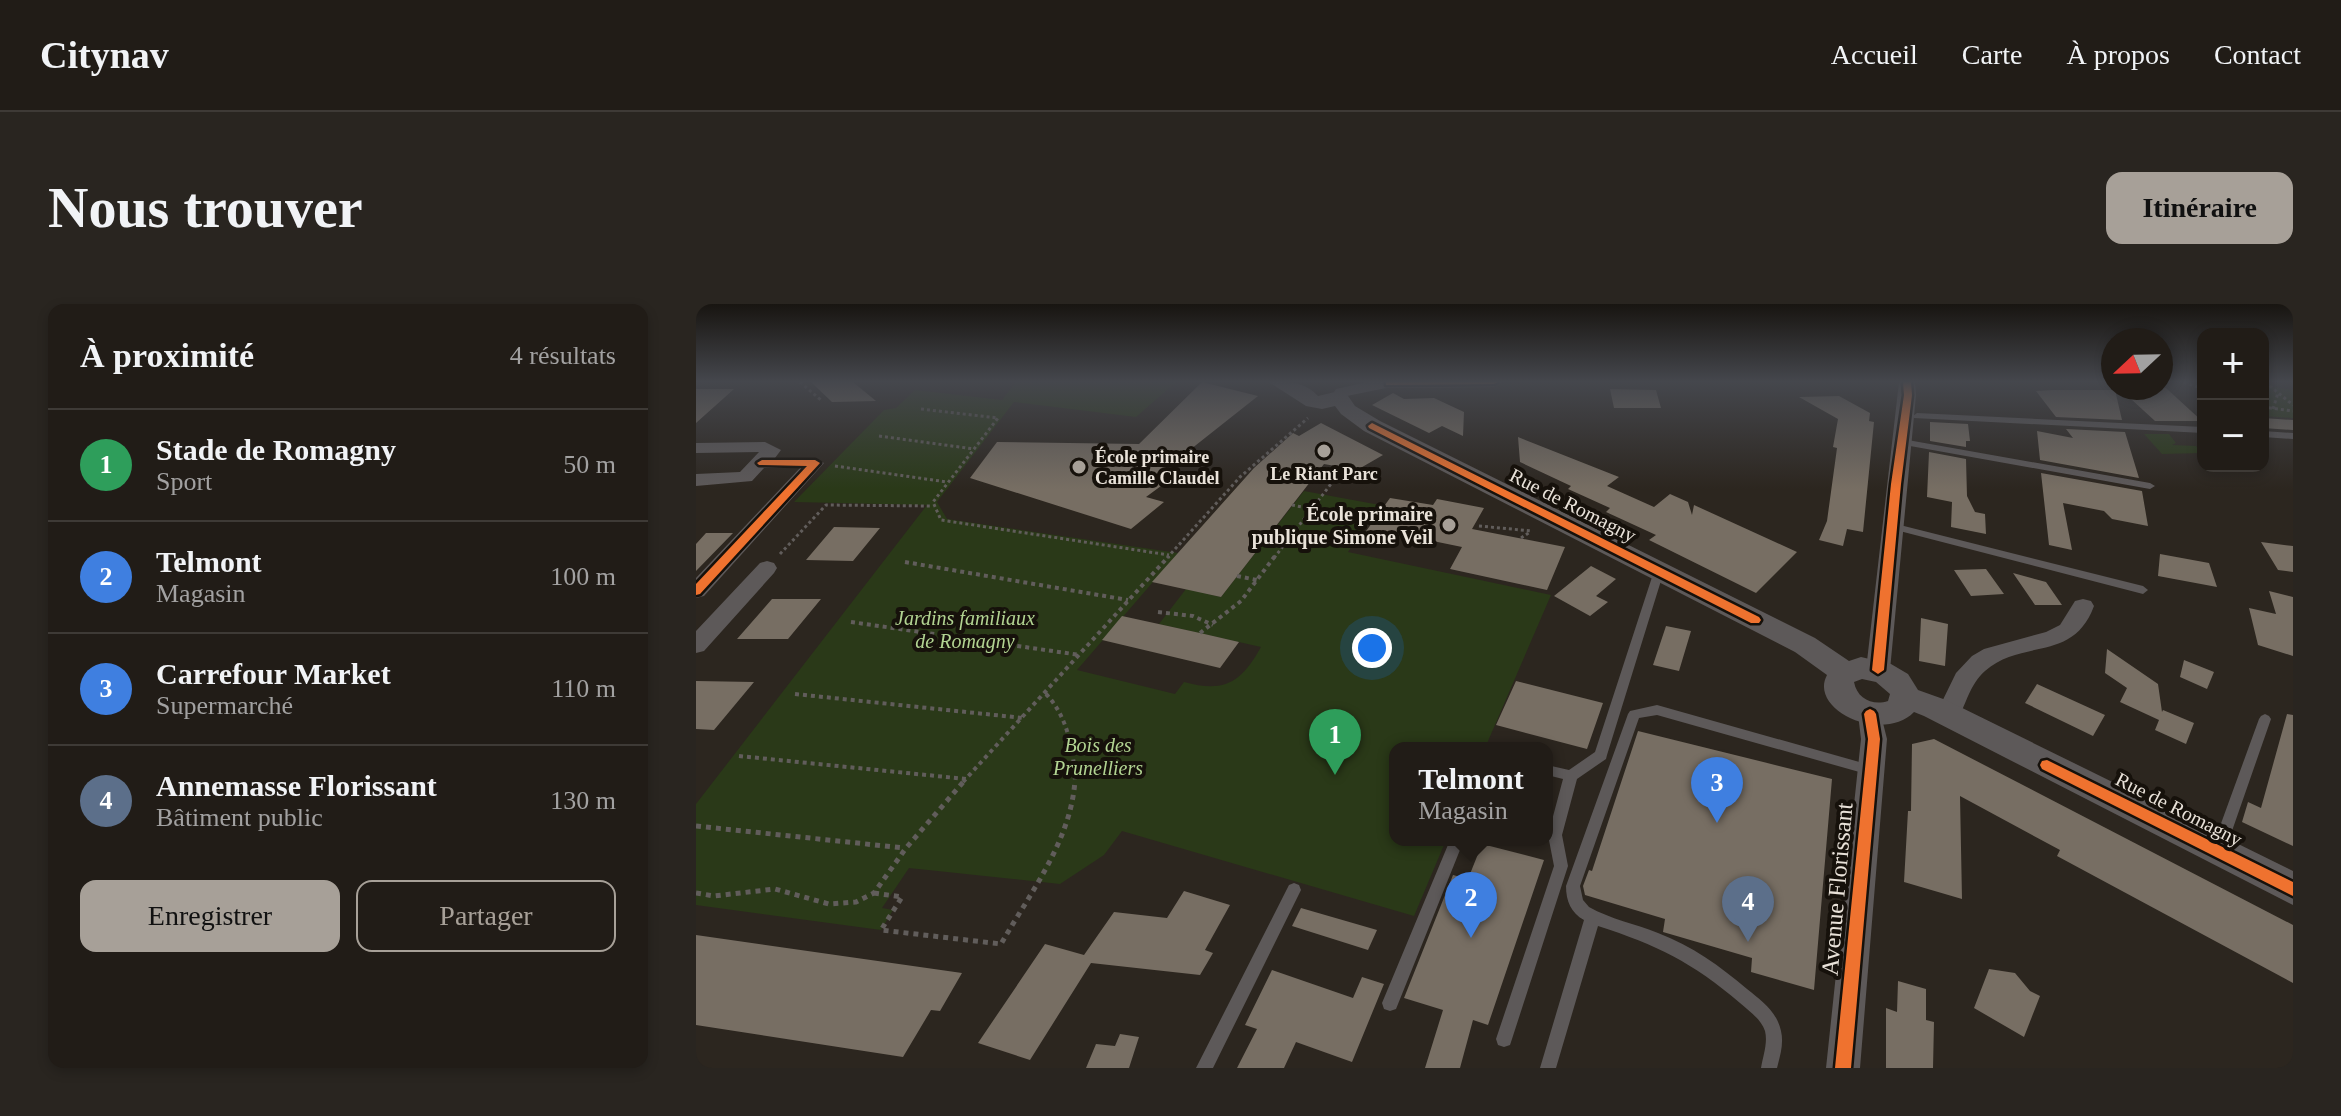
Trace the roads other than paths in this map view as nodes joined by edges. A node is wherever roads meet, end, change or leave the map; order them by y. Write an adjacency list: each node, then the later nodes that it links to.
1 (1343, 418): 14 (street, Rue de Romagny)
2 (1905, 418): 7 (street)
3 (1951, 418): 4 (lane)
4 (2197, 430)
5 (2269, 434): 6 (lane)
6 (2293, 436)
7 (1902, 442): 11 (lane); 12 (street)
8 (696, 448): 9 (street)
9 (762, 463): 10 (street); 16 (street)
10 (696, 480)
11 (2150, 486)
12 (1892, 526): 15 (lane); 19 (street)
13 (767, 568): 18 (street)
14 (1659, 571): 20 (street, Rue de Romagny); 27 (lane)
15 (2143, 590)
16 (696, 591)
17 (2083, 606): 23 (street)
18 (696, 645)
19 (1878, 670): 20 (street); 21 (street)
20 (1845, 673): 22 (street)
21 (1906, 697): 22 (street); 23 (street, Rue de Romagny)
22 (1870, 714): 25 (street, Avenue Florissant)
23 (1948, 714): 29 (street, Rue de Romagny)
24 (2265, 719): 29 (lane)
25 (1870, 770): 32 (lane); 38 (street, Avenue Florissant)
26 (1553, 772): 27 (lane)
27 (1571, 776): 34 (lane)
28 (1455, 846): 33 (lane)
29 (2218, 851): 30 (street, Rue de Romagny)
30 (2293, 889)
31 (1294, 890): 35 (lane)
32 (1593, 917): 36 (lane); 37 (lane)
33 (1390, 1003)
34 (1504, 1039)
35 (1204, 1068)
36 (1548, 1068)
37 (1769, 1068)
38 (1843, 1068)

